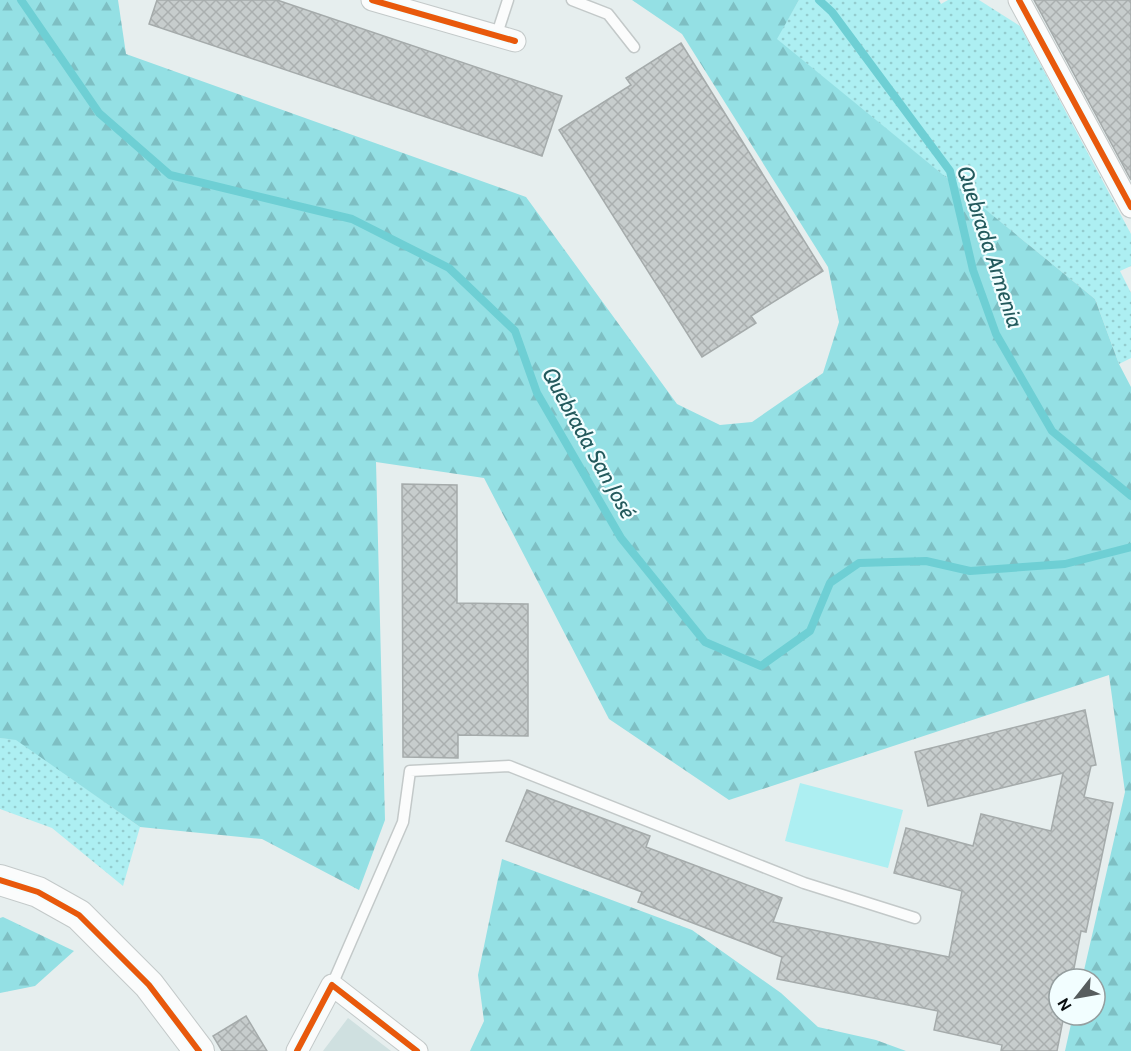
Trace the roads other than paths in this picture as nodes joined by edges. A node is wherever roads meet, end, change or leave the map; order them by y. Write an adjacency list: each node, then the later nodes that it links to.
1 (372, 0): 5 (street)
2 (508, 0): 5 (lane)
3 (572, 0): 6 (lane)
4 (1019, 0): 7 (street)
5 (505, 39)
6 (634, 47)
7 (1131, 207)
8 (0, 880): 11 (street)
9 (915, 918): 10 (lane)
10 (332, 985): 12 (street); 13 (street)
11 (199, 1051)
12 (297, 1051)
13 (417, 1051)

